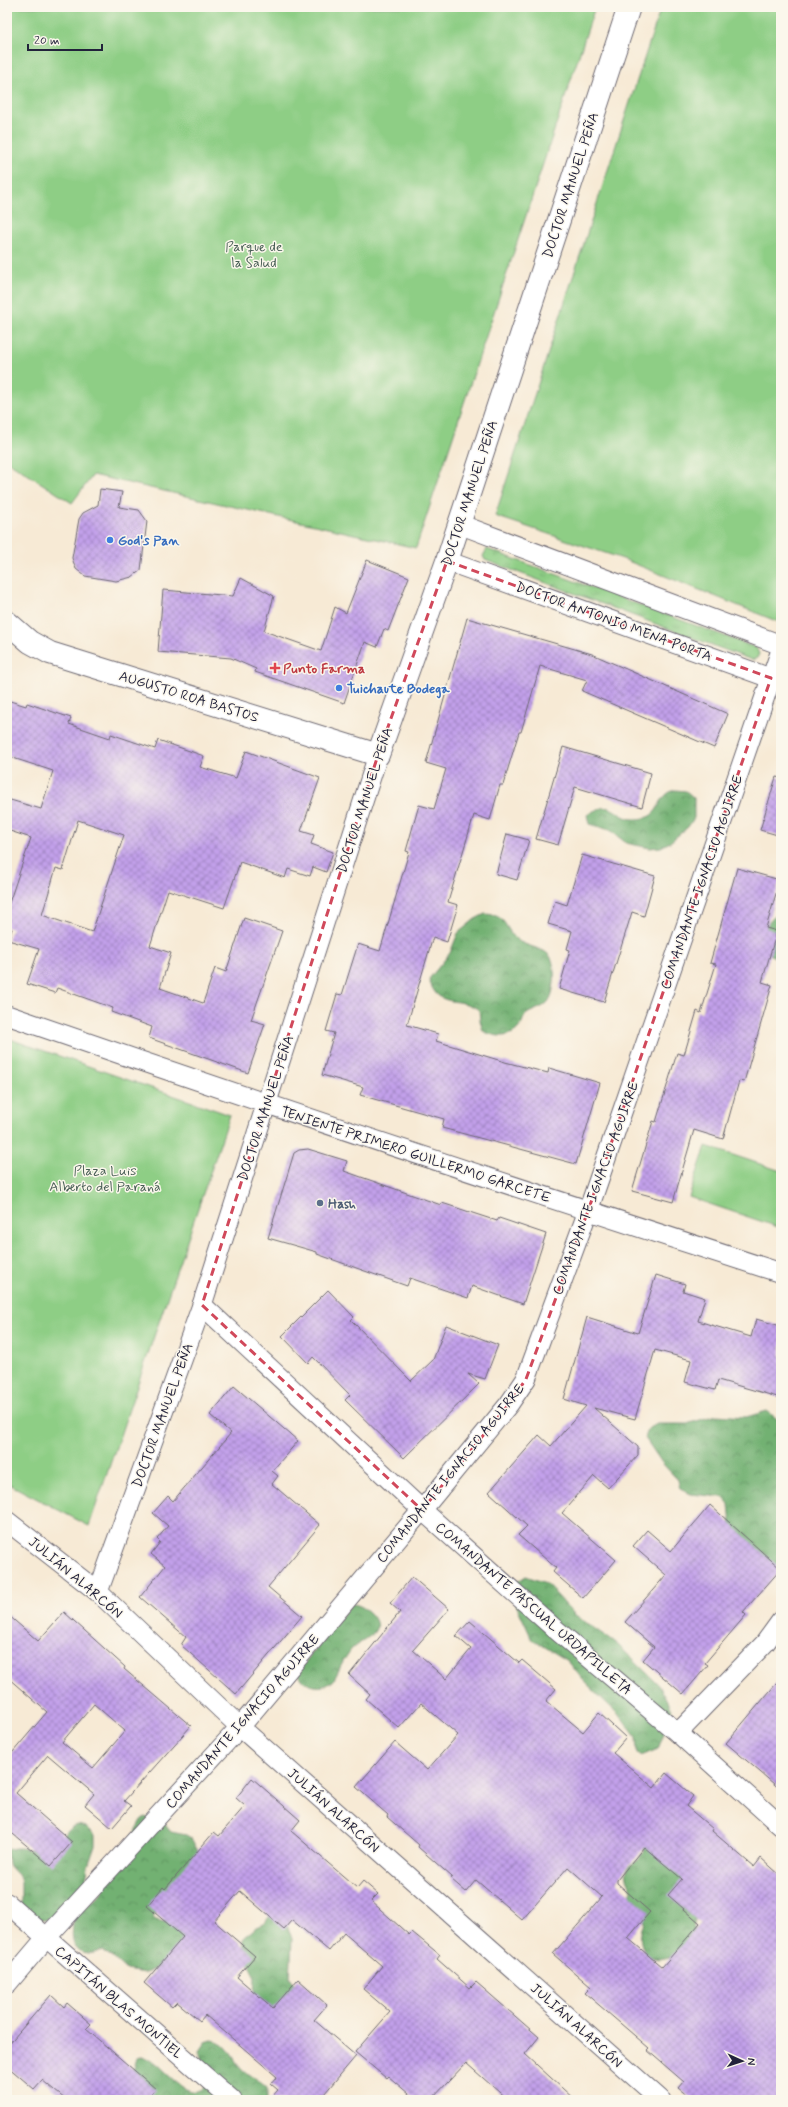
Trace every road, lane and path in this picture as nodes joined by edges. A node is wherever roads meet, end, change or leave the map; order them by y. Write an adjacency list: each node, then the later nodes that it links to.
1 (629, 7): 2 (street, DOCTOR MANUEL PEÑA)
2 (459, 524): 3 (street, DOCTOR MANUEL PEÑA); 5 (street)
3 (447, 560): 7 (street, DOCTOR ANTONIO MENA PORTA); 8 (street, DOCTOR MANUEL PEÑA)
4 (7, 622): 8 (street, AUGUSTO ROA BASTOS)
5 (781, 645)
6 (781, 650): 7 (street, COMANDANTE IGNACIO AGUIRRE)
7 (776, 680): 11 (street, COMANDANTE IGNACIO AGUIRRE)
8 (378, 755): 10 (street, DOCTOR MANUEL PEÑA)
9 (7, 1015): 10 (street, TENIENTE PRIMERO GUILLERMO GARCETE)
10 (266, 1105): 11 (street, TENIENTE PRIMERO GUILLERMO GARCETE); 13 (street, DOCTOR MANUEL PEÑA)
11 (588, 1211): 12 (street, TENIENTE PRIMERO GUILLERMO GARCETE); 14 (street, COMANDANTE IGNACIO AGUIRRE)
12 (781, 1273)
13 (202, 1305): 14 (street, COMANDANTE PASCUAL URDAPILLETA); 16 (street, DOCTOR MANUEL PEÑA)
14 (422, 1510): 18 (street, COMANDANTE IGNACIO AGUIRRE); 19 (street, COMANDANTE PASCUAL URDAPILLETA)
15 (7, 1521): 16 (street, JULIÁN ALARCÓN)
16 (98, 1592): 18 (street, JULIÁN ALARCÓN)
17 (781, 1622): 19 (street)
18 (240, 1727): 22 (street, COMANDANTE IGNACIO AGUIRRE); 25 (street, JULIÁN ALARCÓN)
19 (678, 1733): 20 (street, COMANDANTE PASCUAL URDAPILLETA)
20 (781, 1826)
21 (7, 1903): 22 (street, CAPITÁN BLAS MONTIEL)
22 (46, 1938): 23 (street, COMANDANTE IGNACIO AGUIRRE); 24 (street, CAPITÁN BLAS MONTIEL)
23 (7, 1984)
24 (232, 2100)
25 (661, 2100)

